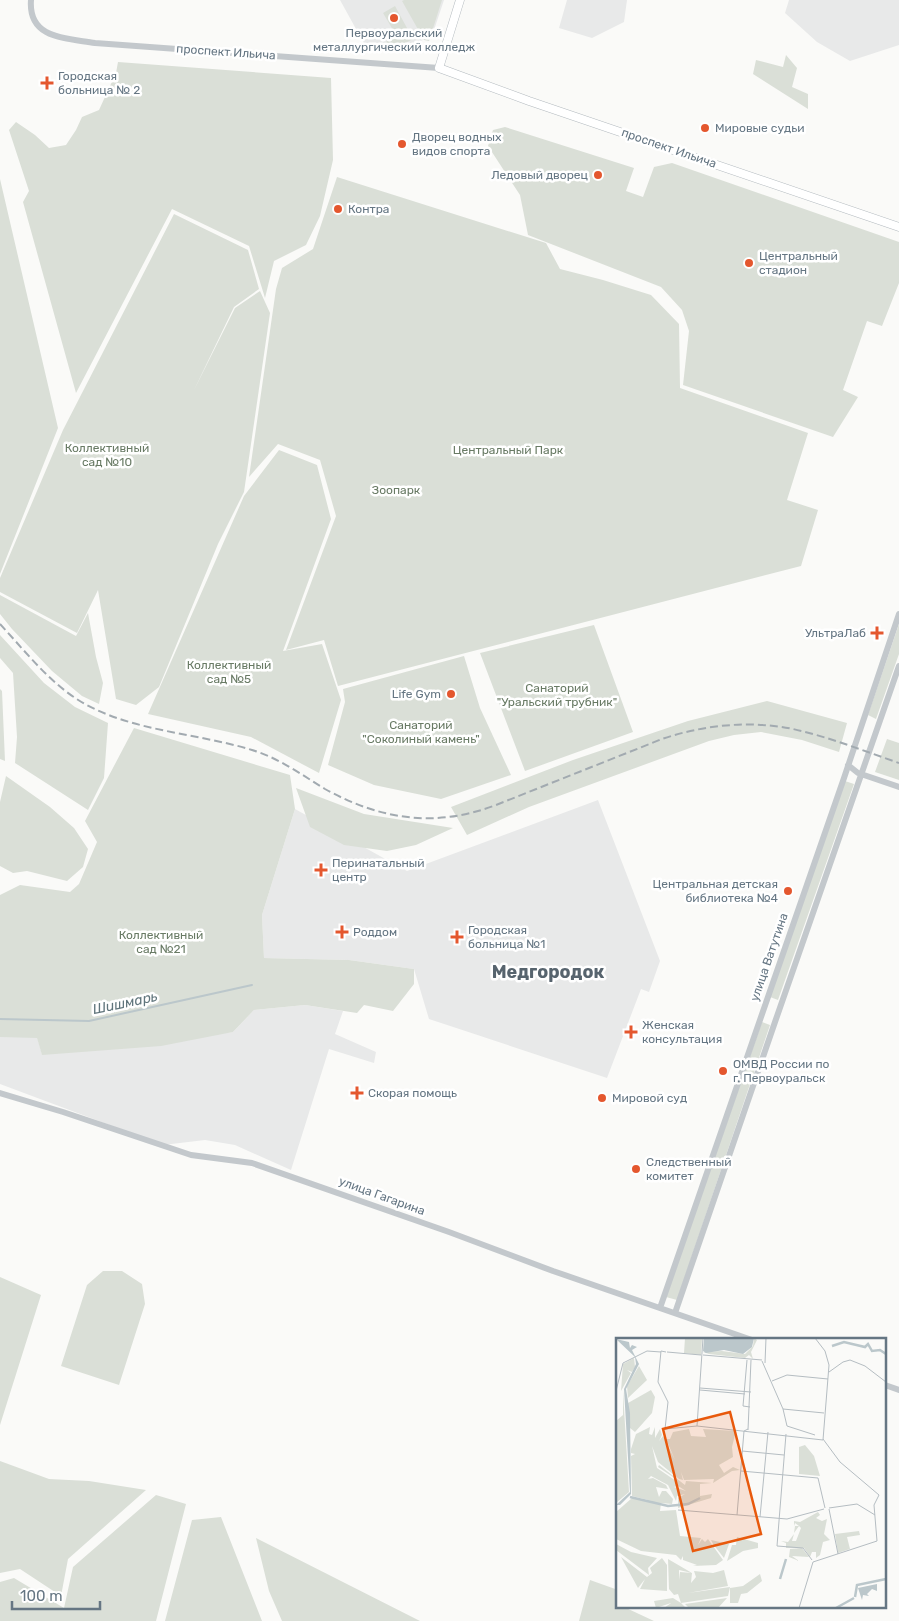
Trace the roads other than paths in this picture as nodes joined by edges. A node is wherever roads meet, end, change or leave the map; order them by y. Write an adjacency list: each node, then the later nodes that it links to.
1 (460, 0): 3 (main road)
2 (31, 3): 3 (street, проспект Ильича)
3 (439, 68): 4 (main road, проспект Ильича)
4 (899, 227)
5 (899, 614): 7 (street, улица Ватутина)
6 (899, 666): 8 (street)
7 (848, 765): 8 (street); 11 (street, улица Ватутина)
8 (862, 774): 9 (street); 12 (street)
9 (899, 787)
10 (0, 1093): 11 (street, улица Гагарина)
11 (660, 1308): 12 (street, улица Гагарина)
12 (675, 1313): 13 (street, улица Гагарина)
13 (746, 1338)
14 (886, 1385): 15 (street)
15 (899, 1390)

